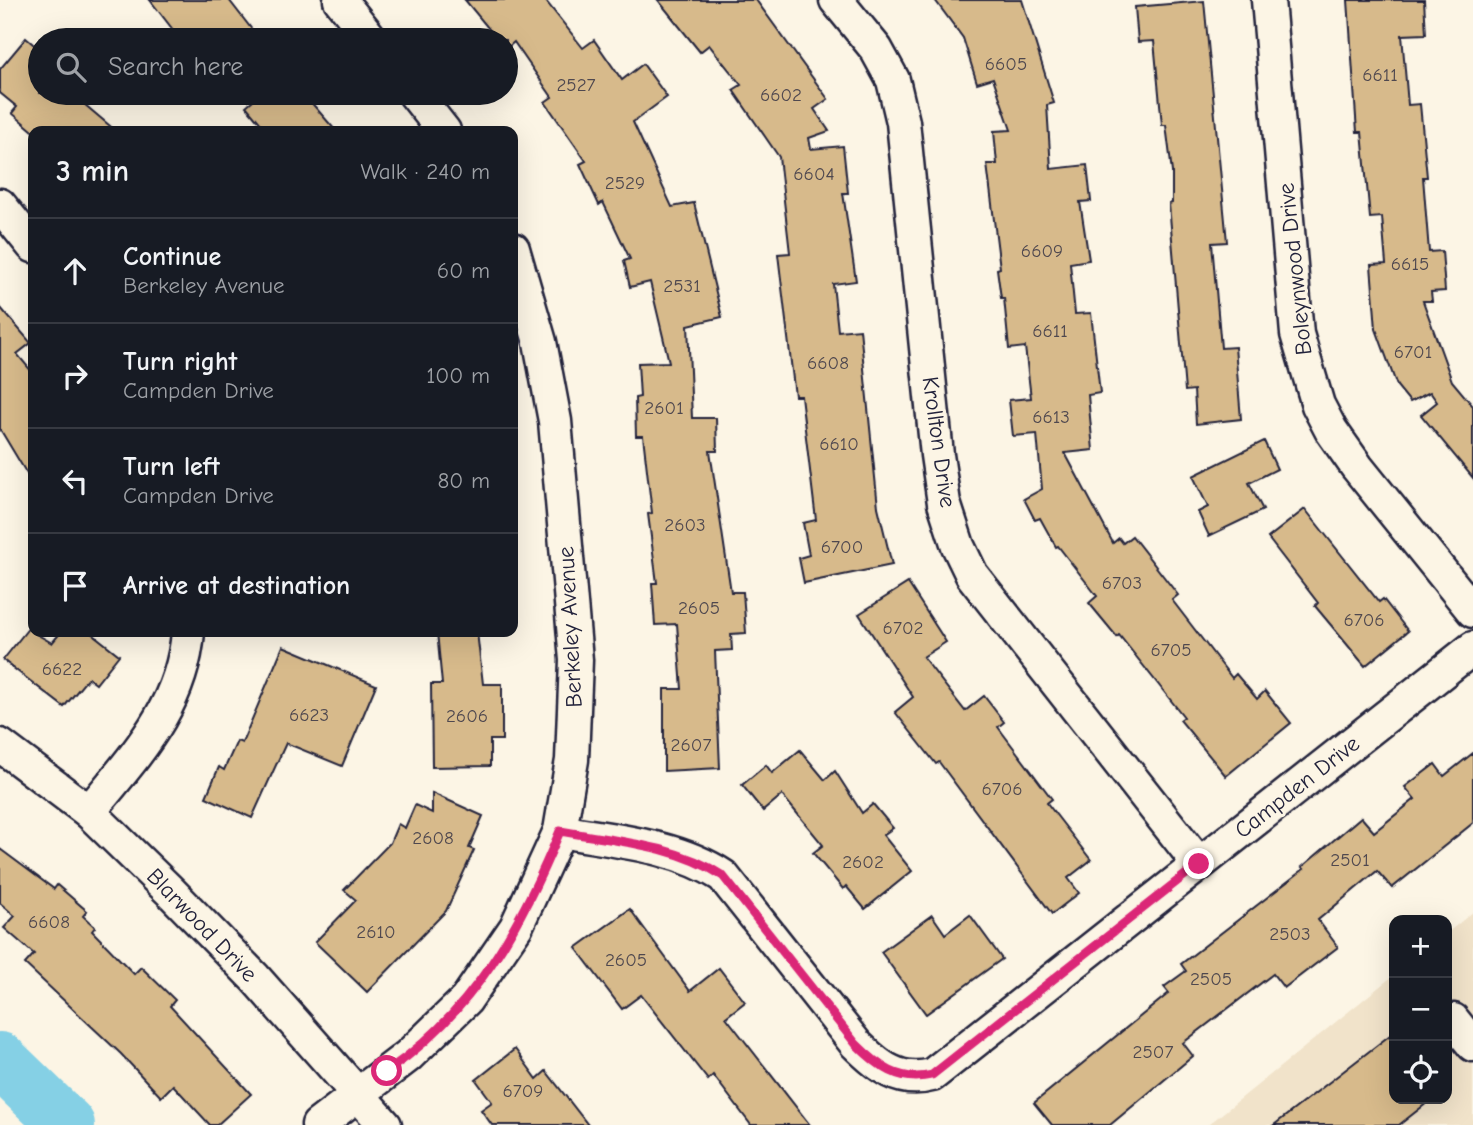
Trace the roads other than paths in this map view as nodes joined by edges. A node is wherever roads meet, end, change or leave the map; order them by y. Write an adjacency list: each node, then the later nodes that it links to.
1 (340, 0): 4 (street)
2 (836, 0): 16 (street, Krollton Drive)
3 (1268, 0): 10 (street, Boleynwood Drive)
4 (362, 28)
5 (423, 105): 6 (street)
6 (440, 126)
7 (0, 205): 8 (street)
8 (28, 240)
9 (518, 266): 15 (street, Berkeley Avenue)
10 (1473, 611)
11 (187, 637): 14 (street)
12 (1473, 648): 16 (street, Campden Drive)
13 (0, 745): 14 (street, Blarwood Drive)
14 (89, 812): 19 (street, Blarwood Drive)
15 (560, 831): 16 (street, Campden Drive); 19 (street, Berkeley Avenue)
16 (1199, 864)
17 (1453, 1020): 18 (street)
18 (1473, 1045)
19 (359, 1094): 20 (street, Berkeley Avenue); 21 (street, Blarwood Drive)
20 (318, 1125)
21 (385, 1125)

